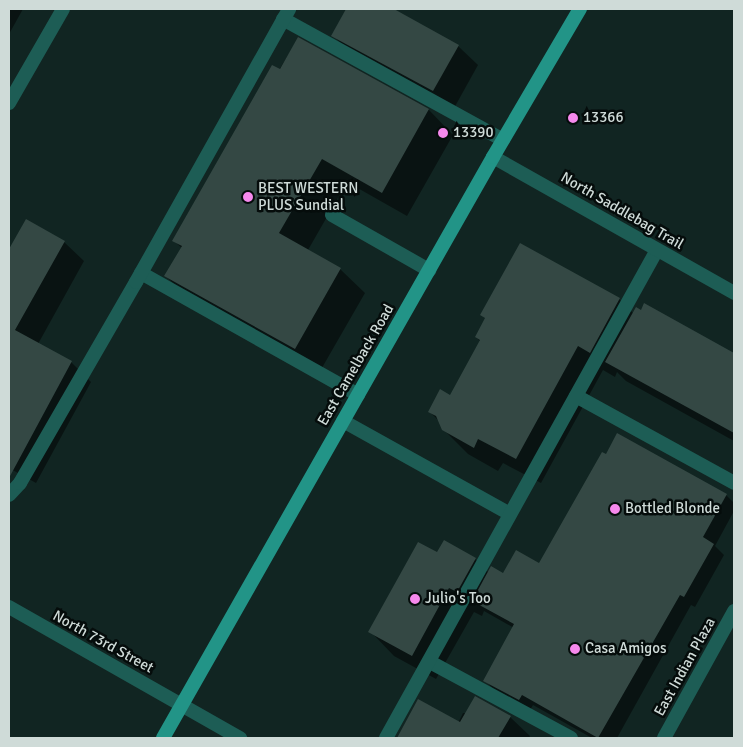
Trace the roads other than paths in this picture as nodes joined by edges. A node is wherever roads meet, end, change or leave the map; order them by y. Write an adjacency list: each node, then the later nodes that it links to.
1 (62, 9): 4 (street)
2 (580, 9): 5 (main road, East Camelback Road)
3 (286, 14): 5 (street); 10 (street)
4 (9, 103)
5 (503, 140): 6 (main road, East Camelback Road)
6 (493, 157): 8 (street, North Saddlebag Trail); 9 (main road, East Camelback Road)
7 (332, 215): 9 (street)
8 (657, 250): 11 (street, North Saddlebag Trail); 13 (street)
9 (429, 270): 12 (main road, East Camelback Road)
10 (141, 273): 12 (street); 16 (street)
11 (734, 293)
12 (358, 395): 14 (main road, East Camelback Road)
13 (576, 396): 15 (street); 17 (street)
14 (343, 421): 17 (street); 21 (main road, East Camelback Road)
15 (734, 482)
16 (9, 495)
17 (510, 514): 20 (street)
18 (9, 607): 21 (street, North 73rd Street)
19 (734, 611): 26 (street, East Indian Plaza)
20 (430, 662): 24 (street); 25 (street)
21 (182, 704): 22 (main road, East Camelback Road); 23 (street, North 73rd Street)
22 (163, 738)
23 (240, 738)
24 (386, 738)
25 (571, 738)
26 (664, 738)

